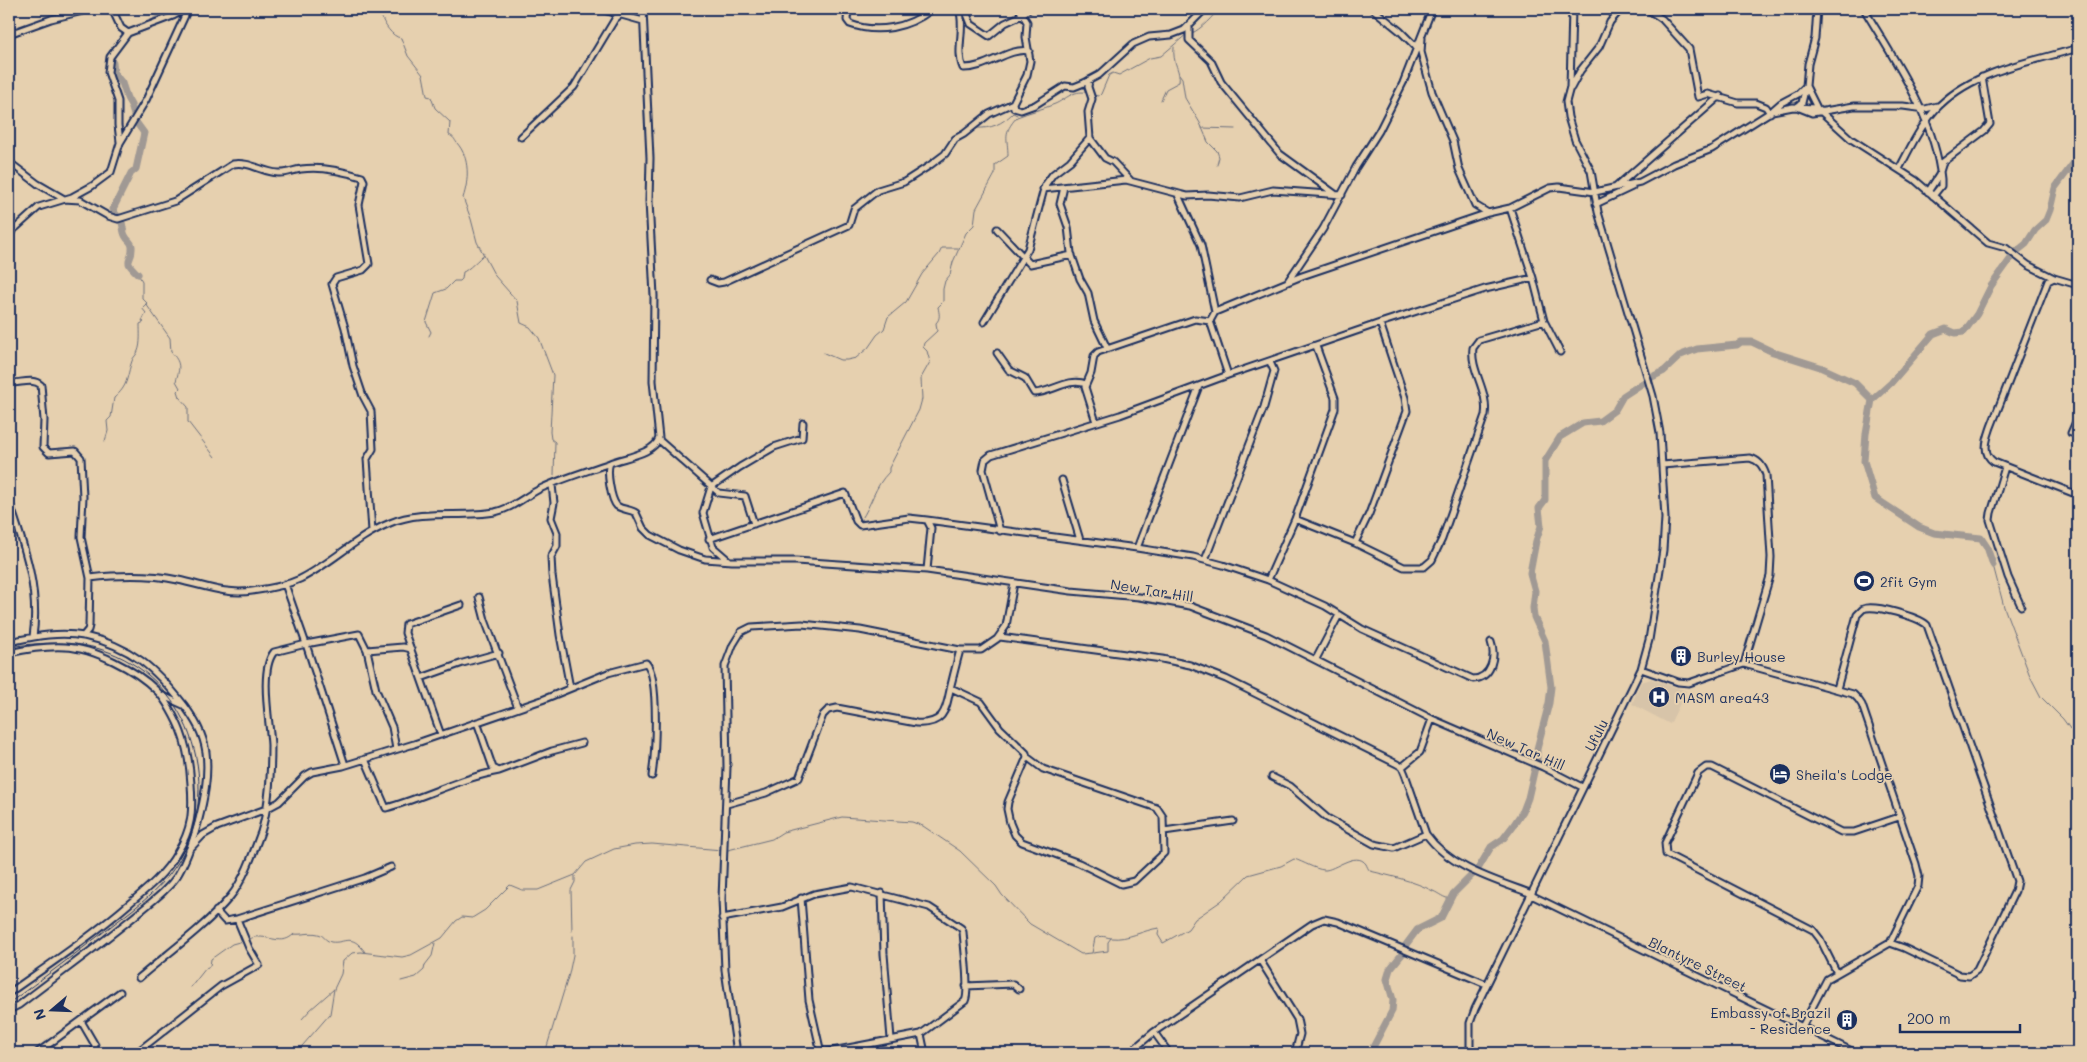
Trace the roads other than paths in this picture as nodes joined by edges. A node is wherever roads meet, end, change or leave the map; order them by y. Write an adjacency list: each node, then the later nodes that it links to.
1 (91, 9): 26 (street)
2 (112, 9): 25 (street)
3 (187, 9): 25 (street); 45 (street)
4 (600, 9): 21 (street)
5 (627, 9): 21 (street)
6 (643, 9): 23 (street)
7 (848, 9): 20 (street)
8 (959, 9): 30 (street)
9 (965, 9): 22 (street)
10 (1019, 9): 22 (street)
11 (1029, 9): 22 (street)
12 (1205, 9): 24 (street)
13 (1372, 9): 29 (street)
14 (1432, 9): 27 (street)
15 (1572, 9): 34 (street, Ufulu)
16 (1621, 9): 34 (street)
17 (1647, 9): 35 (street)
18 (1817, 9): 33 (street)
19 (1864, 9): 39 (street)
20 (931, 10)
21 (618, 14): 23 (street); 43 (street)
22 (1022, 15): 30 (street)
23 (643, 21): 92 (street)
24 (1189, 26): 32 (street); 57 (street)
25 (128, 33): 45 (street)
26 (9, 34)
27 (1422, 38): 29 (street); 62 (street)
28 (2078, 48): 31 (street)
29 (1418, 49): 57 (street)
30 (1029, 51): 36 (street)
31 (1982, 77): 37 (street); 48 (street)
32 (1089, 80): 36 (street); 44 (street)
33 (1806, 86): 38 (street); 40 (street); 41 (street)
34 (1570, 90): 54 (street, Ufulu)
35 (1720, 96): 41 (street); 52 (street)
36 (1013, 103): 71 (street)
37 (1939, 106): 39 (street); 42 (street)
38 (1797, 107): 40 (street); 41 (street)
39 (1919, 108): 40 (street); 42 (street)
40 (1819, 110): 47 (street)
41 (1771, 112): 50 (street)
42 (1926, 122): 47 (street); 48 (street)
43 (521, 137)
44 (1090, 138): 49 (street); 53 (street)
45 (120, 143): 59 (street)
46 (9, 162): 59 (street)
47 (1899, 169): 55 (street)
48 (1940, 170): 55 (street); 58 (street)
49 (1131, 180): 51 (street); 56 (street)
50 (1644, 180): 52 (street); 60 (street)
51 (1064, 186): 53 (street); 65 (street)
52 (1616, 188): 54 (street)
53 (1043, 189): 66 (street)
54 (1595, 192): 60 (street, Ufulu); 61 (street)
55 (1928, 192): 58 (street)
56 (1178, 194): 57 (street); 74 (street)
57 (1339, 194): 72 (street)
58 (1933, 196): 70 (street)
59 (64, 199): 64 (street); 104 (street)
60 (1596, 204): 94 (street, Ufulu)
61 (1510, 208): 62 (street); 69 (street)
62 (1488, 213): 72 (street)
63 (997, 229): 66 (street)
64 (9, 234)
65 (1072, 255): 67 (street); 80 (street)
66 (1024, 258): 67 (street); 68 (street)
67 (1034, 264): 68 (street)
68 (1016, 269): 77 (street)
69 (1533, 278): 76 (street); 78 (street)
70 (2054, 278): 73 (street); 95 (street)
71 (710, 280)
72 (1288, 282): 74 (street)
73 (2078, 286)
74 (1215, 312): 75 (street)
75 (1210, 321): 80 (street); 84 (street)
76 (1544, 321): 81 (street); 108 (street)
77 (984, 322)
78 (1380, 323): 79 (street); 108 (street)
79 (1316, 346): 83 (street); 101 (street)
80 (1107, 348): 86 (street)
81 (1560, 352)
82 (997, 353): 86 (street)
83 (1270, 362): 84 (street); 110 (street)
84 (1228, 375): 87 (street)
85 (9, 383): 113 (street)
86 (1086, 384): 89 (street)
87 (1199, 386): 89 (street); 109 (street)
88 (2078, 417): 91 (street)
89 (1096, 422): 105 (street)
90 (803, 423): 98 (street)
91 (2071, 433)
92 (659, 440): 93 (street); 98 (street)
93 (610, 464): 97 (street); 111 (street, New Tar Hill)
94 (1662, 465): 133 (street); 134 (street, Ufulu)
95 (2005, 467): 99 (street); 119 (street)
96 (1062, 480): 107 (street)
97 (552, 485): 104 (street); 136 (street)
98 (711, 487): 103 (street); 106 (street)
99 (2078, 495)
100 (9, 501): 122 (street)
101 (1295, 519): 108 (street); 114 (street)
102 (928, 520): 103 (street); 105 (street); 112 (street)
103 (754, 524): 106 (street)
104 (372, 531): 116 (street)
105 (1000, 531): 107 (street)
106 (709, 540): 111 (street)
107 (1080, 540): 109 (street)
108 (1355, 543)
109 (1137, 548): 110 (street)
110 (1205, 560): 114 (street)
111 (729, 561): 112 (street, New Tar Hill)
112 (927, 570): 115 (street, New Tar Hill)
113 (90, 578): 116 (street); 121 (street)
114 (1268, 580): 120 (street)
115 (1014, 583): 123 (street); 132 (street, New Tar Hill)
116 (285, 584): 126 (street)
117 (479, 598): 131 (street)
118 (460, 604): 127 (street)
119 (2022, 606)
120 (1339, 615): 125 (street); 132 (street)
121 (83, 636): 122 (street); 140 (street)
122 (33, 637): 124 (street)
123 (1000, 637): 129 (street); 150 (street)
124 (9, 642)
125 (1491, 642)
126 (306, 644): 128 (street); 149 (street); 156 (street)
127 (411, 649): 128 (street); 135 (street)
128 (367, 650): 146 (street)
129 (960, 650): 137 (street); 155 (street)
130 (9, 653): 139 (street)
131 (499, 653): 135 (street); 141 (street)
132 (1316, 660): 142 (street, New Tar Hill)
133 (1744, 664): 134 (street); 138 (street)
134 (1641, 669): 154 (street, Ufulu)
135 (421, 678): 144 (street)
136 (570, 688): 141 (street); 152 (street)
137 (951, 688): 147 (street); 155 (street)
138 (1837, 689): 157 (street); 169 (street)
139 (159, 694): 140 (street); 177 (street)
140 (183, 705): 161 (street)
141 (518, 708): 143 (street)
142 (1432, 719): 150 (street); 154 (street, New Tar Hill)
143 (477, 722): 144 (street); 151 (street)
144 (440, 735): 146 (street)
145 (582, 743): 151 (street)
146 (396, 749): 148 (street)
147 (1026, 757): 159 (street); 159 (street)
148 (365, 759): 149 (street); 151 (street)
149 (345, 765): 156 (street)
150 (1402, 767): 160 (street)
151 (499, 771)
152 (652, 776)
153 (1272, 777): 160 (street)
154 (1582, 787): 164 (street, Ufulu)
155 (726, 804): 167 (street)
156 (266, 809): 161 (street); 166 (street)
157 (1899, 817): 169 (street); 171 (street)
158 (1233, 821): 159 (street)
159 (1164, 831)
160 (1426, 834): 164 (street, Blantyre Street)
161 (189, 850): 178 (street)
162 (391, 867): 168 (street)
163 (882, 893): 165 (street); 174 (street); 183 (street)
164 (1532, 895): 173 (street, Ufulu); 180 (street, Blantyre Street)
165 (801, 898): 167 (street); 188 (street)
166 (216, 911): 168 (street); 172 (street)
167 (722, 918): 187 (street)
168 (237, 919): 186 (street)
169 (1890, 943): 171 (street)
170 (1260, 960): 173 (street); 181 (street); 192 (street)
171 (1836, 971): 180 (street)
172 (139, 978)
173 (1486, 984): 193 (street, Ufulu)
174 (966, 986): 175 (street); 182 (street)
175 (1019, 989)
176 (120, 992): 179 (street)
177 (9, 993)
178 (9, 1010)
179 (81, 1021): 184 (street); 185 (street)
180 (1802, 1027): 196 (street, Blantyre Street)
181 (1154, 1032): 190 (street); 191 (street)
182 (922, 1034): 183 (street); 189 (street)
183 (891, 1039): 188 (street)
184 (37, 1053)
185 (94, 1053)
186 (136, 1053)
187 (737, 1053)
188 (821, 1053)
189 (925, 1053)
190 (1129, 1053)
191 (1169, 1053)
192 (1295, 1053)
193 (1470, 1053)
194 (1618, 1053): 195 (street)
195 (1638, 1053)
196 (1856, 1053)

